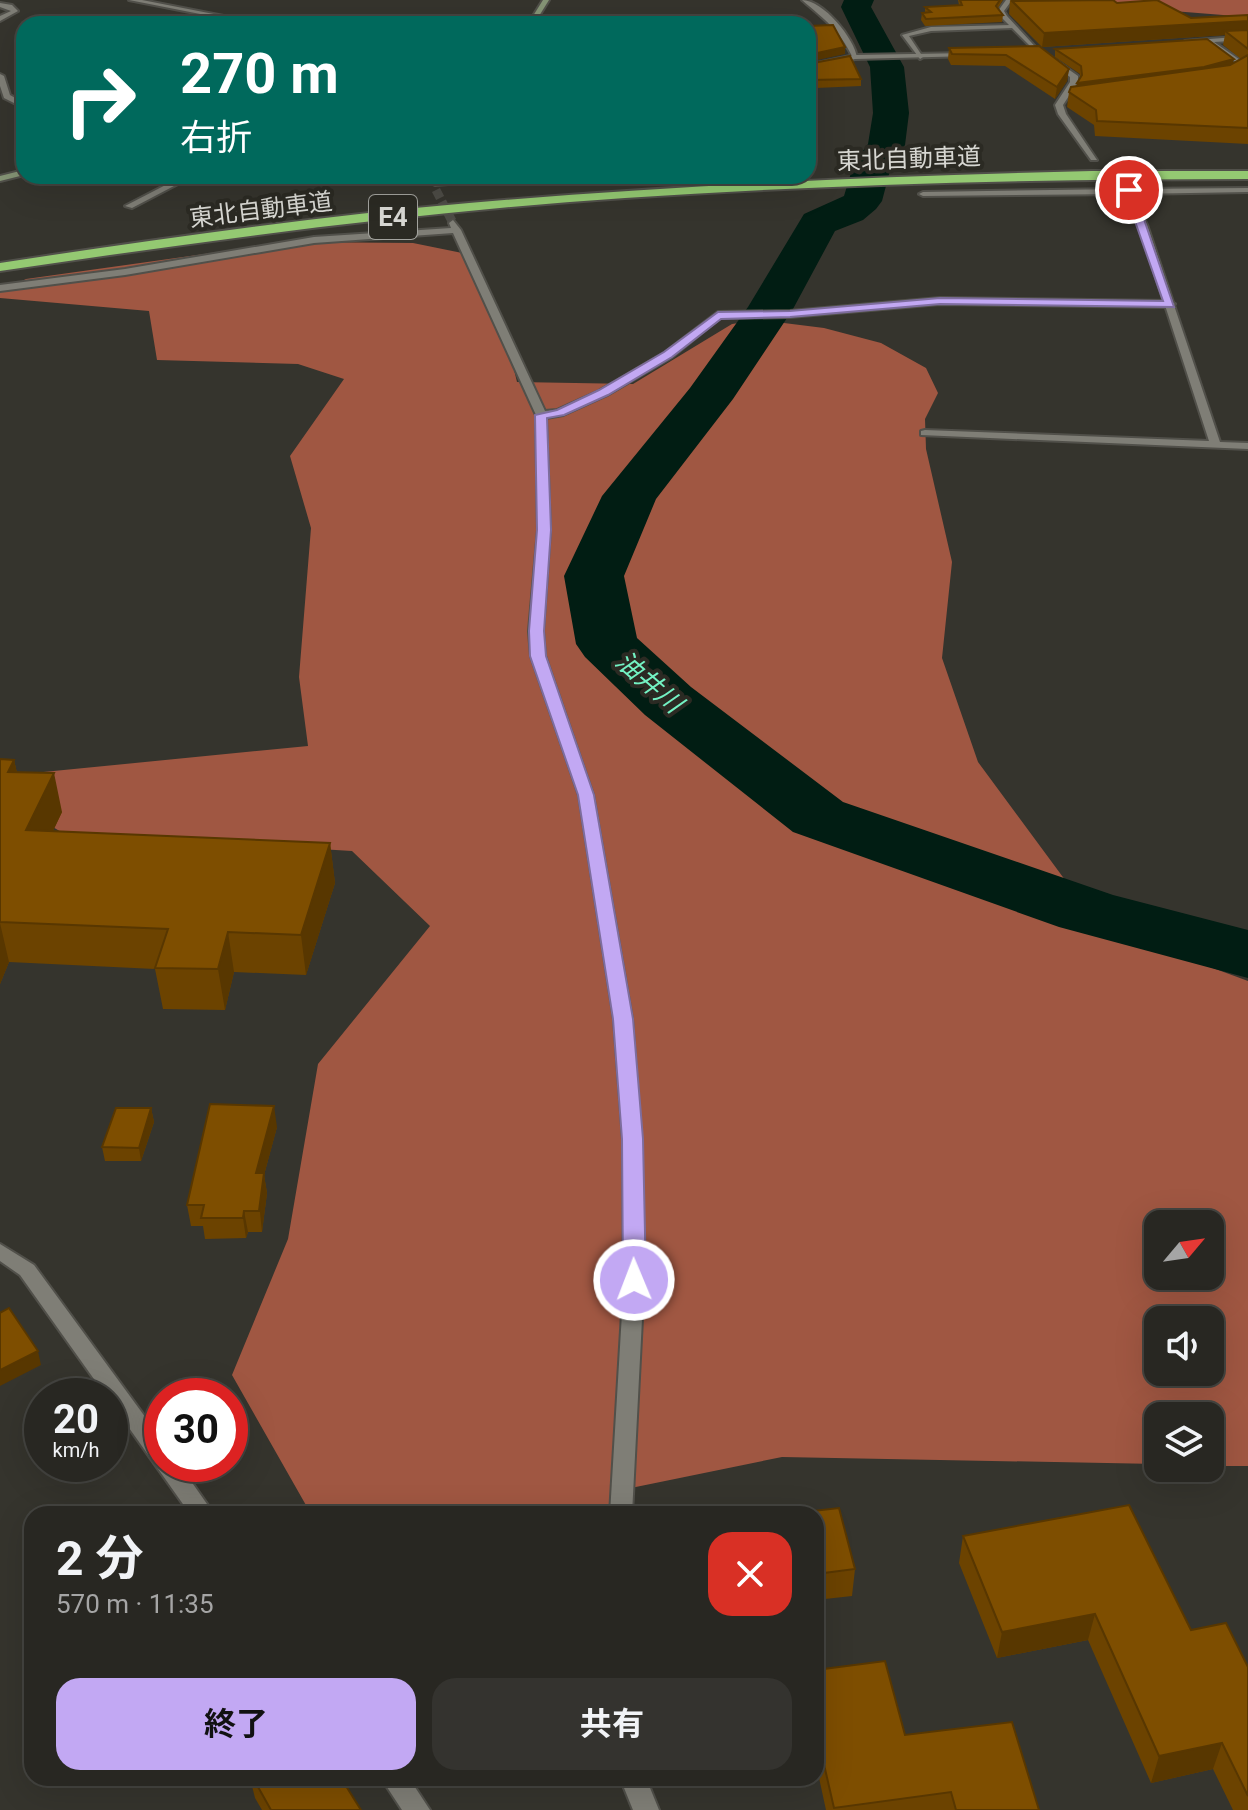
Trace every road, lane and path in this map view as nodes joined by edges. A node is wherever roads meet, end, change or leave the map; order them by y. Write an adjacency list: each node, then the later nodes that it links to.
1 (132, 0): 5 (street)
2 (805, 0): 15 (street)
3 (1009, 0): 7 (street)
4 (0, 5): 6 (street)
5 (219, 16)
6 (0, 19)
7 (1011, 27): 12 (street); 16 (street)
8 (1248, 38): 9 (street)
9 (1209, 41): 10 (street); 18 (street)
10 (1175, 42)
11 (1063, 51): 12 (street)
12 (1039, 52): 13 (street); 23 (street)
13 (1029, 53)
14 (976, 55): 16 (street)
15 (855, 57): 16 (street); 17 (street)
16 (920, 57)
17 (816, 65)
18 (1246, 68): 19 (street)
19 (1224, 75)
20 (0, 76): 21 (street)
21 (4, 96)
22 (1076, 96): 23 (street)
23 (1064, 97): 24 (street)
24 (1094, 158)
25 (1248, 164): 27 (highway, 東北自動車道 / E4)
26 (816, 173): 27 (highway, 東北自動車道 / E4)
27 (917, 174): 28 (highway, 東北自動車道 / E4); 29 (highway, 東北自動車道 / E4)
28 (1248, 175)
29 (816, 183)
30 (173, 184): 36 (street)
31 (653, 184): 37 (highway, 東北自動車道 / E4)
32 (810, 184): 38 (highway, 東北自動車道 / E4)
33 (1127, 187): 34 (street); 35 (street); 40 (street)
34 (1248, 190)
35 (923, 194)
36 (129, 206)
37 (0, 254)
38 (0, 267)
39 (0, 288): 41 (street)
40 (1170, 304): 41 (street); 43 (street)
41 (541, 415): 49 (street)
42 (925, 433): 43 (street)
43 (1216, 445): 44 (street)
44 (1248, 446)
45 (0, 1251): 46 (street)
46 (144, 1432)
47 (180, 1482): 48 (street)
48 (197, 1506)
49 (621, 1506)
50 (400, 1786): 52 (street)
51 (636, 1786): 53 (street)
52 (417, 1810)
53 (646, 1810)

